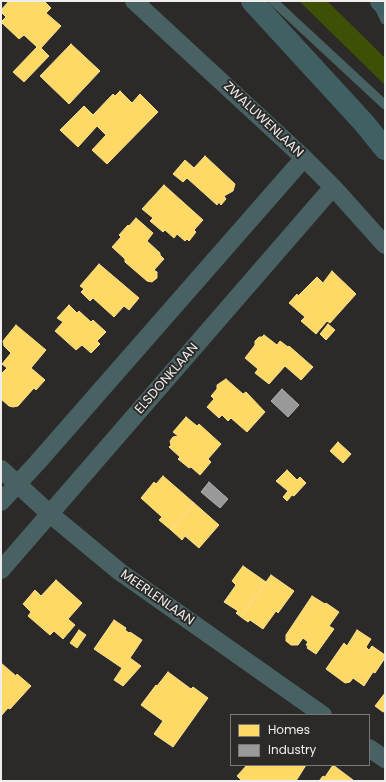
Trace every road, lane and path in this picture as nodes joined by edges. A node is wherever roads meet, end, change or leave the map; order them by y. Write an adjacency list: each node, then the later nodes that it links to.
1 (134, 1): 10 (street, ZWALUWENLAAN)
2 (252, 1): 9 (highway)
3 (273, 1): 8 (lane)
4 (376, 1): 7 (lane)
5 (381, 1): 6 (highway)
6 (385, 4)
7 (385, 20)
8 (385, 105)
9 (385, 149)
10 (304, 158): 11 (street, ZWALUWENLAAN); 14 (street)
11 (333, 187): 12 (street, ZWALUWENLAAN); 16 (street, ELSDONKLAAN)
12 (385, 245)
13 (1, 470): 14 (street, MEERLENLAAN)
14 (18, 485): 15 (street); 16 (street, MEERLENLAAN)
15 (1, 502)
16 (50, 514): 17 (street, ELSDONKLAAN); 18 (street, MEERLENLAAN)
17 (1, 570)
18 (322, 714)
19 (370, 749): 20 (street)
20 (385, 759)

